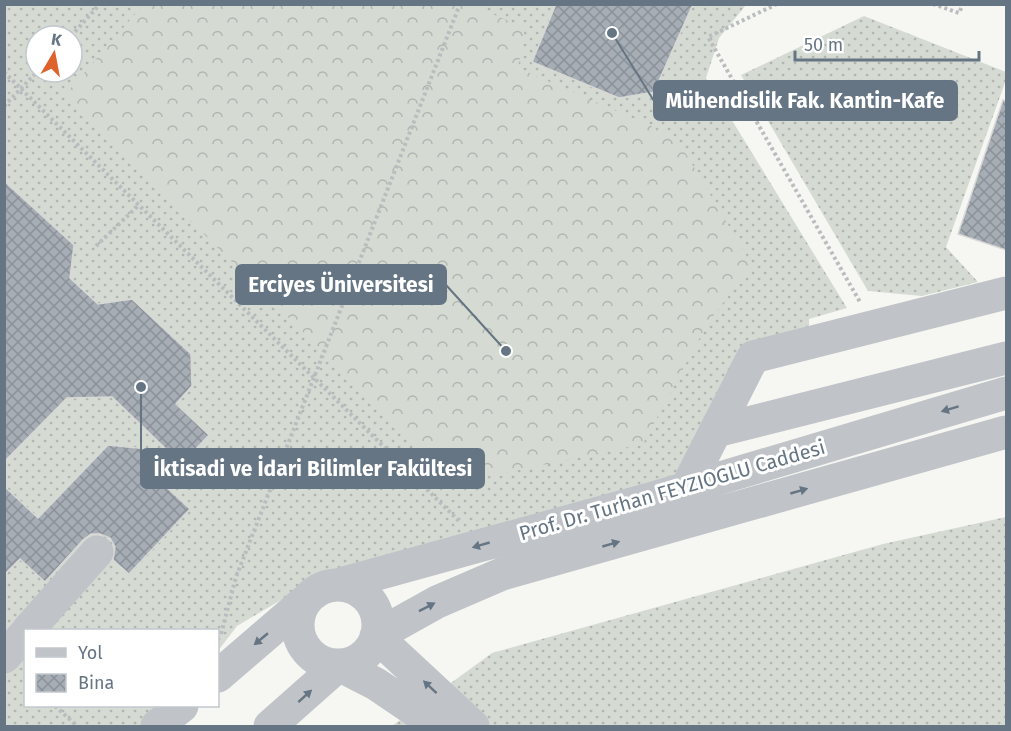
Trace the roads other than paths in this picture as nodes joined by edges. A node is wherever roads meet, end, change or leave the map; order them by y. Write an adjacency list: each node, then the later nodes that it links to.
1 (1006, 293): 5 (street)
2 (1006, 358): 4 (street)
3 (1006, 393): 7 (street, Prof. Dr. Turhan FEYZIOGLU Caddesi, one-way to 7)
4 (849, 397): 5 (street); 7 (street)
5 (716, 431): 9 (street)
6 (1006, 432): 8 (street, Prof. Dr. Turhan FEYZIOGLU Caddesi)
7 (861, 436): 8 (street); 9 (street, Prof. Dr. Turhan FEYZIOGLU Caddesi)
8 (860, 474): 15 (street, Prof. Dr. Turhan FEYZIOGLU Caddesi, one-way to 8)
9 (687, 487): 11 (street, Prof. Dr. Turhan FEYZIOGLU Caddesi, one-way to 11)
10 (97, 552): 13 (street)
11 (337, 585): 12 (street); 15 (street)
12 (304, 602): 17 (street); 18 (street, one-way to 18)
13 (30, 629)
14 (24, 635): 16 (street)
15 (376, 636): 17 (street); 23 (street, one-way to 15)
16 (4, 657)
17 (339, 665): 21 (street, one-way to 17); 22 (street)
18 (219, 674)
19 (180, 707): 20 (street)
20 (157, 726)
21 (270, 726)
22 (438, 726)
23 (473, 726)

